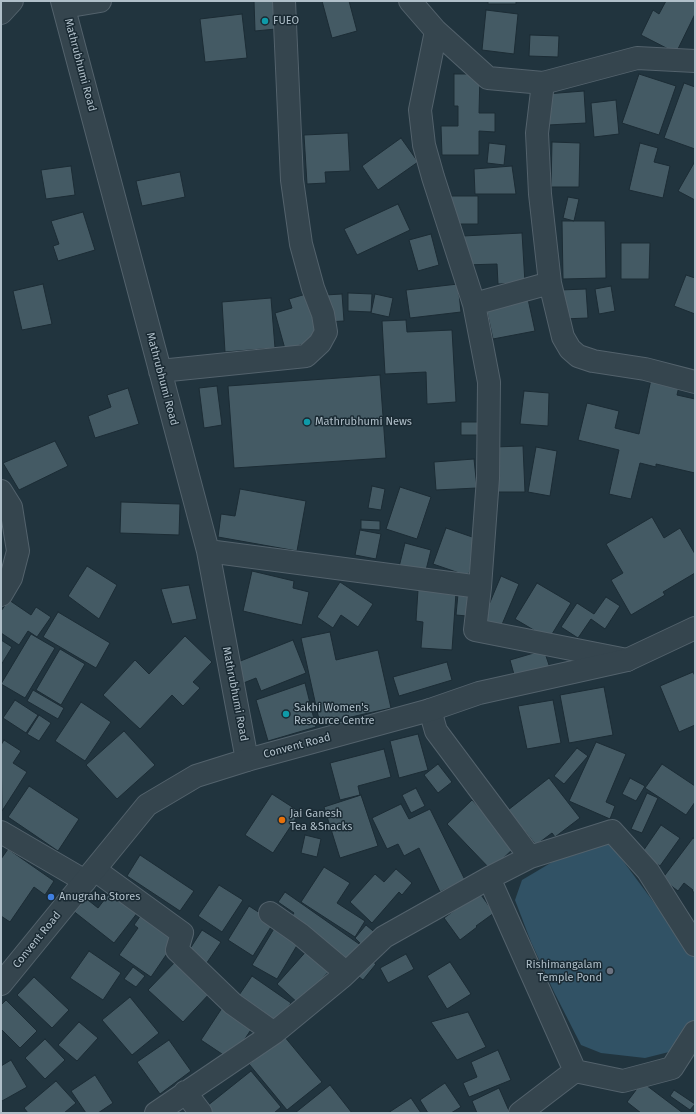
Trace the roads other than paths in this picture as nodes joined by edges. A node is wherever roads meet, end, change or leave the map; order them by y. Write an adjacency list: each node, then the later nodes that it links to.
1 (12, 1): 6 (street)
2 (100, 1): 5 (street)
3 (284, 1): 12 (street)
4 (410, 1): 7 (street)
5 (63, 4): 12 (street, Mathrubhumi Road)
6 (1, 13)
7 (436, 31): 9 (street); 11 (street)
8 (694, 56): 9 (street)
9 (543, 83): 10 (street)
10 (550, 284): 11 (street); 13 (street)
11 (474, 304): 16 (street)
12 (160, 371): 15 (street, Mathrubhumi Road)
13 (695, 382)
14 (1, 491): 17 (street)
15 (208, 551): 16 (street); 21 (street, Mathrubhumi Road)
16 (480, 587): 19 (street)
17 (1, 595)
18 (695, 628): 19 (street, Convent Road)
19 (627, 660): 20 (street, Convent Road)
20 (430, 710): 21 (street, Convent Road); 23 (street)
21 (247, 760): 24 (street, Convent Road)
22 (1, 832): 24 (street)
23 (530, 857): 25 (street); 27 (street)
24 (90, 876): 29 (street, Convent Road); 31 (street)
25 (489, 878): 28 (street); 32 (street)
26 (270, 913): 28 (street)
27 (695, 945)
28 (342, 977): 31 (street)
29 (1, 984)
30 (695, 1032): 32 (street)
31 (274, 1033): 33 (street)
32 (575, 1071): 36 (street)
33 (185, 1092): 34 (street); 35 (street)
34 (156, 1113)
35 (201, 1113)
36 (520, 1113)

